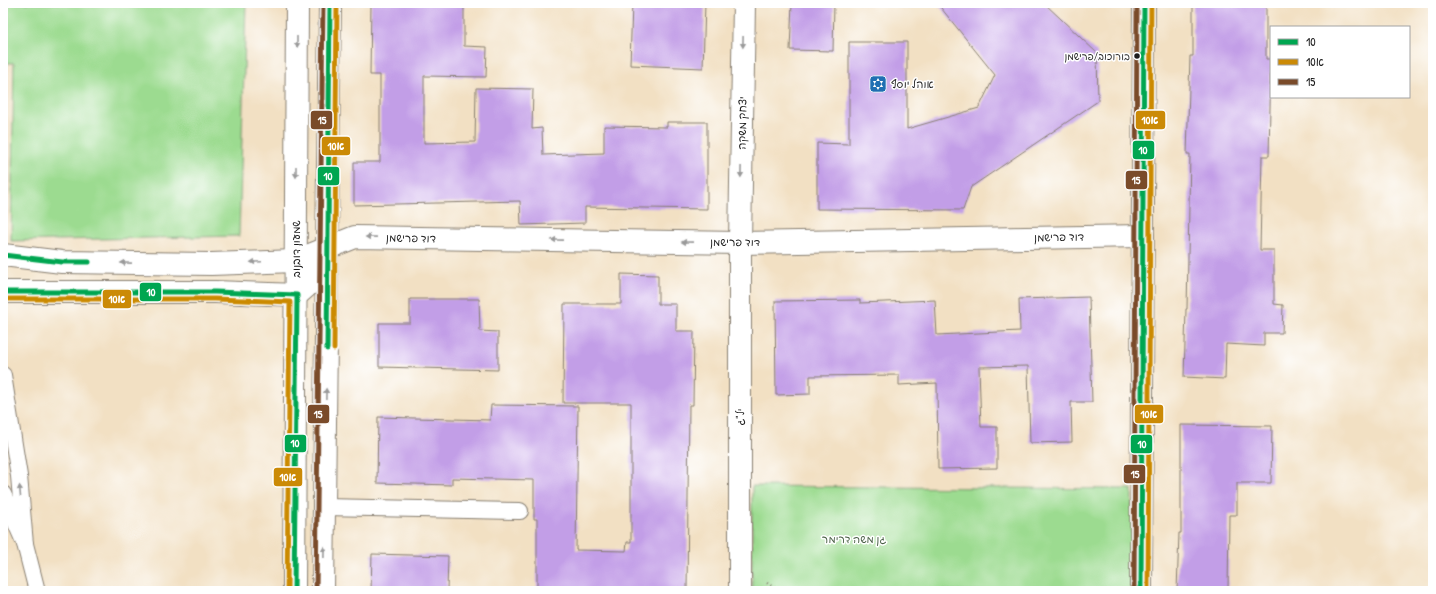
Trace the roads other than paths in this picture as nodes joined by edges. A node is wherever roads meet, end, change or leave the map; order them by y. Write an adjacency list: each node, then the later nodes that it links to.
1 (297, 3): 9 (street, שמעון דובנוב, one-way to 9)
2 (330, 3): 7 (street)
3 (744, 3): 6 (street, יצחק משקה, one-way to 6)
4 (1144, 3): 5 (street)
5 (1143, 236): 6 (street, דוד פרישמן); 21 (street)
6 (740, 242): 7 (street, דוד פרישמן, one-way to 7); 20 (street, יל"ג)
7 (328, 248): 9 (street, דוד פרישמן); 11 (street); 14 (street, one-way to 7)
8 (3, 255): 9 (street, דוד פרישמן, one-way to 8)
9 (295, 261): 11 (street, שמעון דובנוב)
10 (3, 292): 11 (street)
11 (296, 295): 18 (street, שמעון דובנוב)
12 (3, 375): 16 (lane, one-way to 12)
13 (3, 494): 16 (lane)
14 (324, 507): 15 (lane); 19 (street, one-way to 14)
15 (520, 511)
16 (25, 544): 17 (lane)
17 (37, 591)
18 (294, 591)
19 (323, 591)
20 (740, 591)
21 (1141, 591)

